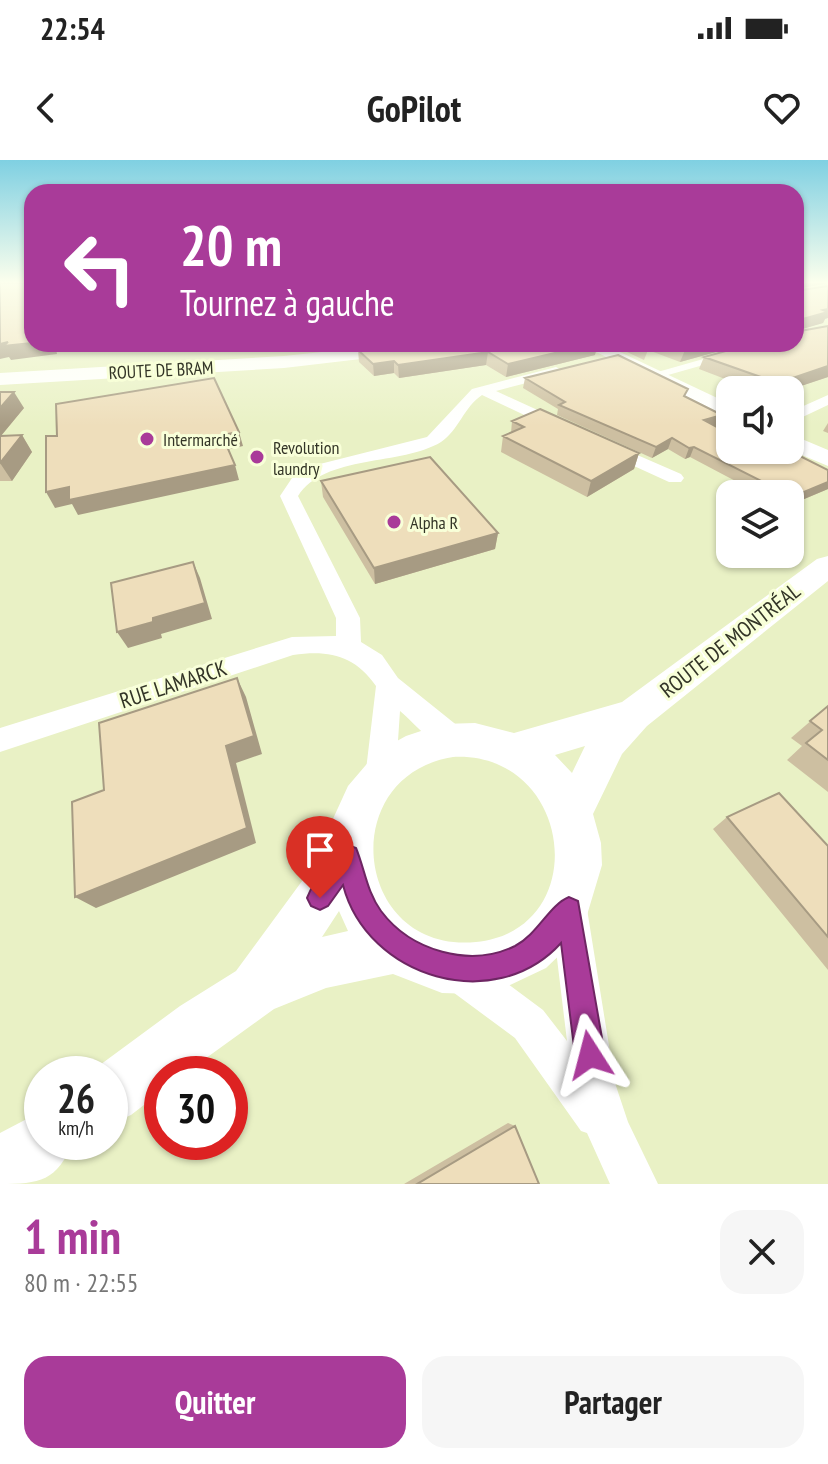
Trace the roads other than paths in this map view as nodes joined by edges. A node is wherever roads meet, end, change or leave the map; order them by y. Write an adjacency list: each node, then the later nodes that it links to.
1 (386, 352): 6 (main road, ROUTE DE BRAM)
2 (741, 352): 5 (street)
3 (592, 353): 5 (main road)
4 (567, 369): 7 (street)
5 (654, 375): 9 (main road)
6 (6, 380)
7 (482, 390): 13 (street); 15 (street)
8 (828, 399): 10 (street)
9 (716, 405)
10 (804, 411)
11 (804, 448): 12 (main road)
12 (828, 459)
13 (675, 478)
14 (828, 566): 17 (main road, ROUTE DE MONTRÉAL)
15 (349, 647): 16 (street); 18 (street, RUE LAMARCK)
16 (389, 685): 19 (street); 21 (street)
17 (633, 715): 20 (main road, ROUTE DE MONTRÉAL); 22 (main road, ROUTE DE MONTRÉAL)
18 (0, 740)
19 (454, 740): 20 (main road); 21 (main road)
20 (509, 752): 22 (main road)
21 (381, 770): 23 (main road)
22 (569, 813): 24 (main road)
23 (348, 857): 25 (main road); 27 (main road)
24 (569, 909): 26 (main road); 29 (street)
25 (401, 947): 26 (main road); 27 (main road)
26 (453, 968): 29 (street)
27 (255, 990): 28 (main road)
28 (128, 1081)
29 (608, 1130): 32 (street)
30 (24, 1155): 31 (main road)
31 (0, 1172)
32 (634, 1184)

